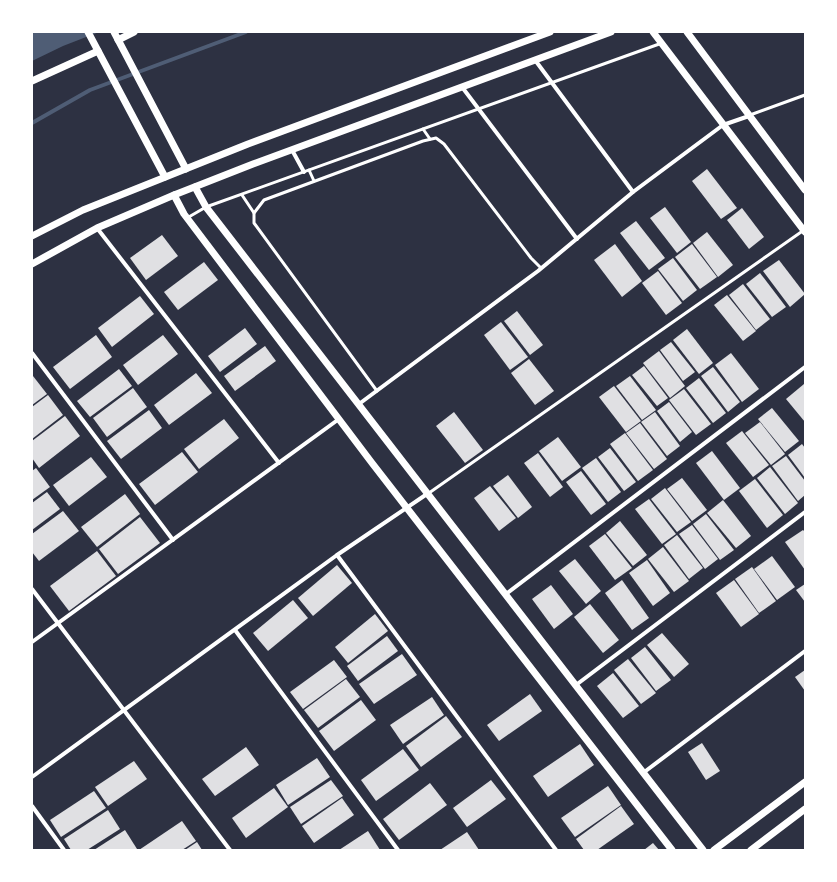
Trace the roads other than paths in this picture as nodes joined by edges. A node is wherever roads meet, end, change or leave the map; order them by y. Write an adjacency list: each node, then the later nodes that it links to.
1 (88, 32): 10 (street)
2 (114, 32): 8 (street)
3 (134, 32): 8 (street)
4 (550, 32): 22 (street)
5 (611, 32): 11 (street)
6 (653, 32): 9 (street)
7 (687, 32): 17 (street)
8 (118, 40): 22 (street)
9 (662, 43): 13 (lane); 18 (street)
10 (98, 51): 12 (street); 25 (street)
11 (535, 60): 13 (street); 14 (street)
12 (32, 81)
13 (552, 83): 16 (lane); 29 (street)
14 (462, 87): 16 (street); 21 (street)
15 (805, 95): 17 (lane)
16 (478, 109): 19 (lane); 38 (street)
17 (749, 116): 18 (street); 28 (street)
18 (723, 125): 29 (street); 36 (street)
19 (423, 129): 20 (lane); 23 (lane)
20 (430, 139): 26 (lane); 40 (lane)
21 (292, 150): 24 (street); 27 (street)
22 (186, 169): 25 (street)
23 (309, 170): 24 (lane); 26 (lane)
24 (304, 172): 30 (lane)
25 (165, 177): 37 (street)
26 (314, 181): 33 (lane)
27 (196, 187): 31 (street); 32 (street)
28 (805, 190)
29 (633, 192): 38 (street)
30 (242, 195): 32 (lane); 33 (lane)
31 (174, 196): 34 (street); 35 (street)
32 (206, 207): 34 (lane); 44 (street)
33 (254, 213): 43 (lane)
34 (187, 218): 45 (street)
35 (97, 228): 39 (street); 46 (street)
36 (805, 231): 47 (lane)
37 (32, 236)
38 (577, 240): 40 (street)
39 (32, 264)
40 (541, 268): 43 (street)
41 (32, 353): 50 (street)
42 (805, 368): 53 (street)
43 (377, 390): 44 (street)
44 (359, 404): 47 (street)
45 (338, 420): 46 (street); 48 (street)
46 (279, 463): 50 (street)
47 (427, 494): 48 (street); 53 (street)
48 (406, 507): 51 (street); 70 (street)
49 (805, 512): 58 (street)
50 (172, 540): 54 (street)
51 (337, 555): 55 (street); 69 (street)
52 (32, 589): 54 (street)
53 (506, 594): 58 (street)
54 (58, 623): 56 (street); 59 (street)
55 (235, 630): 59 (street); 68 (street)
56 (32, 642)
57 (805, 650): 60 (street)
58 (576, 685): 60 (street)
59 (124, 710): 61 (street); 67 (street)
60 (644, 773): 71 (street)
61 (32, 777)
62 (805, 782): 72 (street)
63 (32, 806): 66 (street)
64 (805, 809): 65 (street)
65 (754, 849)
66 (64, 850)
67 (230, 850)
68 (398, 850)
69 (556, 850)
70 (672, 850)
71 (703, 850)
72 (714, 850)

